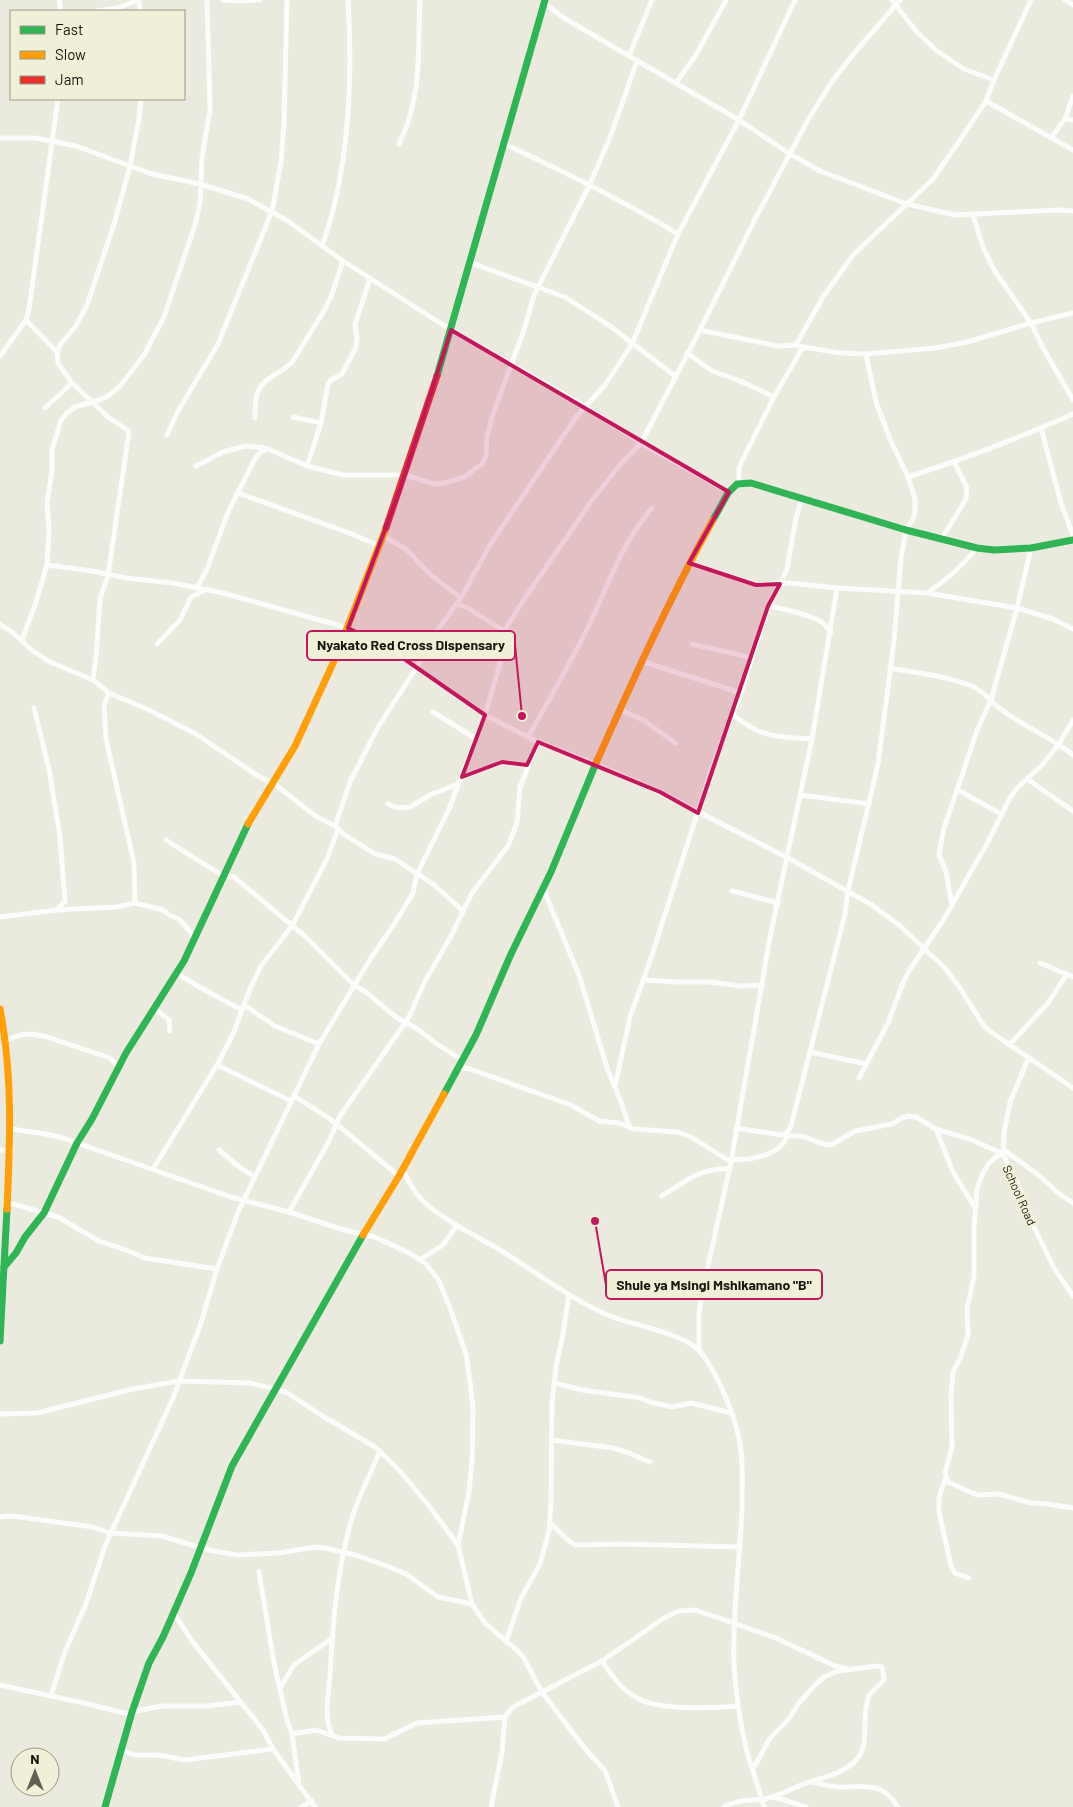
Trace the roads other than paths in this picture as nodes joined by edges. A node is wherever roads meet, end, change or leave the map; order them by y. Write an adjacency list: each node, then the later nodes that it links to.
1 (138, 0): 17 (street)
2 (207, 0): 37 (street)
3 (223, 0): 4 (street)
4 (260, 0)
5 (287, 0): 40 (street)
6 (348, 0): 44 (street)
7 (420, 0): 32 (street)
8 (652, 0): 18 (street)
9 (726, 0): 21 (street)
10 (795, 0): 27 (street)
11 (892, 0): 15 (street)
12 (1031, 0): 20 (street)
13 (1065, 0): 16 (street)
14 (545, 1): 18 (street); 33 (street)
15 (898, 2): 20 (street); 35 (street)
16 (1073, 5)
17 (103, 10)
18 (629, 56): 19 (street)
19 (637, 61): 21 (street); 38 (street)
20 (994, 80): 25 (street)
21 (676, 83): 27 (street)
22 (1073, 96): 26 (street)
23 (58, 100): 31 (street)
24 (141, 100): 36 (street)
25 (986, 101): 30 (street); 39 (street)
26 (1065, 119): 28 (street); 30 (street)
27 (739, 120): 35 (street); 43 (street)
28 (1073, 120)
29 (0, 138): 31 (street)
30 (1051, 138): 34 (street)
31 (52, 140): 36 (street); 50 (street)
32 (400, 144)
33 (504, 144): 38 (street); 46 (street)
34 (1073, 150)
35 (790, 154): 39 (street); 53 (street)
36 (130, 166): 37 (street); 57 (street)
37 (200, 184): 40 (street); 66 (street)
38 (590, 184): 43 (street); 48 (street)
39 (907, 204): 42 (street); 55 (street)
40 (272, 211): 44 (street); 74 (street)
41 (1073, 211): 42 (street)
42 (973, 215): 51 (street)
43 (678, 234): 54 (street)
44 (322, 246): 45 (street)
45 (343, 261): 47 (street); 71 (street)
46 (470, 262): 48 (street); 52 (street)
47 (370, 278): 52 (street); 72 (street)
48 (538, 286): 54 (street); 61 (street)
49 (1073, 313): 51 (street)
50 (26, 320): 57 (street); 60 (street)
51 (1031, 323): 59 (street); 65 (street)
52 (451, 330): 61 (street); 80 (street)
53 (700, 330): 55 (street); 58 (street)
54 (632, 344): 62 (street); 67 (street)
55 (796, 345): 56 (street)
56 (803, 347): 59 (street); 64 (street)
57 (57, 352): 63 (street)
58 (688, 353): 62 (street); 64 (street)
59 (866, 354): 81 (street)
60 (0, 356)
61 (511, 364): 67 (street); 80 (street)
62 (675, 376): 75 (street)
63 (72, 383): 66 (street); 68 (street)
64 (774, 397): 82 (street)
65 (1073, 400)
66 (92, 403): 96 (street); 97 (street)
67 (586, 407): 75 (street); 104 (street)
68 (45, 408)
69 (1073, 414): 73 (street)
70 (293, 417): 72 (street)
71 (255, 418)
72 (321, 424): 79 (street)
73 (1041, 428): 77 (street); 88 (street)
74 (166, 435)
75 (641, 443): 83 (street); 111 (street)
76 (268, 449): 78 (street); 79 (street); 84 (street)
77 (954, 462): 81 (street); 90 (street)
78 (196, 466)
79 (307, 466): 80 (street)
80 (404, 475): 89 (street)
81 (908, 477): 87 (street)
82 (739, 484): 83 (street); 85 (street)
83 (729, 492): 95 (street)
84 (238, 493): 92 (street); 99 (street)
85 (802, 498): 87 (street); 98 (street)
86 (652, 508): 130 (street)
87 (906, 530): 90 (street); 102 (street)
88 (1073, 535)
89 (383, 536): 92 (street); 104 (street)
90 (941, 540): 93 (street)
91 (1073, 540): 94 (street)
92 (380, 546): 109 (street)
93 (977, 548): 94 (street); 103 (street)
94 (1030, 548): 107 (street)
95 (689, 563): 98 (street); 117 (street)
96 (48, 565): 97 (street); 113 (street)
97 (108, 576): 99 (street); 120 (street)
98 (780, 584): 100 (street); 106 (street)
99 (197, 588): 101 (street)
100 (837, 588): 102 (street); 112 (street)
101 (205, 590): 109 (street); 114 (street)
102 (897, 591): 103 (street); 119 (street)
103 (926, 593): 107 (street)
104 (461, 598): 105 (street)
105 (457, 604): 111 (street); 118 (street)
106 (768, 606): 112 (street); 116 (street)
107 (1017, 608): 110 (street); 123 (street)
108 (0, 624): 113 (street)
109 (348, 628): 118 (street); 141 (street)
110 (1073, 629)
111 (504, 632): 127 (street)
112 (830, 633): 132 (street)
113 (22, 640): 120 (street)
114 (157, 644)
115 (692, 644): 116 (street)
116 (753, 658): 122 (street)
117 (641, 661): 122 (street); 125 (street)
118 (416, 668): 127 (street); 150 (street)
119 (890, 668): 123 (street); 146 (street)
120 (92, 680): 121 (street)
121 (109, 693): 141 (street); 158 (street)
122 (741, 693): 128 (street)
123 (991, 700): 135 (street); 143 (street)
124 (34, 708): 161 (street)
125 (621, 710): 134 (street); 137 (street)
126 (433, 712): 131 (street)
127 (486, 715): 130 (street); 131 (street)
128 (733, 715): 132 (street); 148 (street)
129 (1073, 720): 135 (street)
130 (528, 737): 133 (street)
131 (475, 738): 139 (street)
132 (812, 739): 144 (street)
133 (538, 742): 137 (street); 138 (street)
134 (675, 743)
135 (1059, 744): 136 (street); 140 (street)
136 (1073, 755)
137 (596, 764): 148 (street); 155 (street)
138 (528, 765): 139 (street); 162 (street)
139 (462, 777): 142 (street)
140 (1027, 779): 147 (street); 149 (street)
141 (273, 782): 150 (street); 154 (street)
142 (458, 784): 145 (street); 153 (street)
143 (958, 790): 149 (street); 160 (street)
144 (801, 795): 146 (street); 152 (street)
145 (388, 804)
146 (869, 804): 157 (street)
147 (1073, 811)
148 (698, 813): 152 (street); 171 (street)
149 (1001, 814): 160 (street)
150 (336, 828): 153 (street); 164 (street)
151 (166, 840): 154 (street)
152 (788, 858): 157 (street); 159 (street)
153 (417, 874): 162 (street); 173 (street)
154 (223, 876): 164 (street); 165 (street)
155 (544, 885): 184 (street); 189 (street)
156 (732, 891): 159 (street)
157 (848, 892): 166 (street); 182 (street)
158 (135, 903): 161 (street); 165 (street)
159 (778, 903): 172 (street)
160 (952, 906): 166 (street)
161 (57, 910): 163 (street)
162 (463, 911): 177 (street)
163 (0, 917)
164 (292, 926): 173 (street); 174 (street)
165 (195, 938): 168 (street)
166 (925, 949): 181 (street); 185 (street)
167 (1040, 963): 169 (street)
168 (176, 973): 174 (street); 176 (street)
169 (1067, 974): 170 (street); 181 (street)
170 (1073, 977)
171 (644, 980): 172 (street); 189 (street)
172 (763, 985): 194 (street)
173 (355, 986): 177 (street); 180 (street)
174 (243, 1007): 180 (street); 186 (street)
175 (0, 1009): 179 (street)
176 (155, 1009): 178 (street); 187 (street)
177 (405, 1022): 184 (street); 192 (street)
178 (170, 1031)
179 (6, 1040): 187 (street); 195 (street)
180 (319, 1044): 191 (street)
181 (1009, 1045): 183 (street)
182 (810, 1052): 185 (street); 197 (street)
183 (1028, 1059): 190 (street); 202 (street, School Road)
184 (460, 1064): 193 (street); 205 (street)
185 (866, 1064): 188 (street)
186 (217, 1065): 191 (street); 204 (street)
187 (119, 1067): 198 (street)
188 (859, 1078)
189 (615, 1086): 193 (street)
190 (1073, 1088)
191 (293, 1098): 192 (street); 208 (street)
192 (336, 1124): 207 (street); 214 (street)
193 (630, 1128): 203 (street)
194 (736, 1128): 197 (street); 203 (street)
195 (11, 1129): 198 (street); 200 (street)
196 (936, 1129): 197 (street); 202 (street); 213 (street)
197 (787, 1135): 203 (street)
198 (77, 1143): 204 (street); 215 (street)
199 (0, 1150): 200 (street)
200 (11, 1150): 212 (street)
201 (219, 1150): 208 (street)
202 (1004, 1152): 211 (street); 213 (street); 222 (street, School Road)
203 (731, 1161): 206 (street)
204 (153, 1169): 210 (street)
205 (402, 1169): 207 (street); 216 (street)
206 (729, 1169): 209 (street); 225 (street)
207 (399, 1176): 217 (street)
208 (255, 1177): 210 (street)
209 (662, 1196)
210 (244, 1200): 214 (street); 220 (street)
211 (1073, 1203)
212 (8, 1204): 215 (street); 219 (street)
213 (975, 1208): 234 (street)
214 (289, 1212): 217 (street)
215 (44, 1213): 219 (street); 220 (street)
216 (456, 1225): 218 (street); 221 (street)
217 (362, 1234): 218 (street); 228 (street)
218 (421, 1259): 239 (street)
219 (4, 1267): 223 (street)
220 (217, 1269): 226 (street)
221 (569, 1294): 225 (street); 227 (street)
222 (1073, 1296)
223 (1, 1313): 224 (street)
224 (0, 1341)
225 (699, 1349): 229 (street)
226 (179, 1381): 228 (street); 230 (street); 238 (street)
227 (554, 1383): 229 (street); 231 (street)
228 (275, 1388): 232 (street); 240 (street)
229 (731, 1413): 241 (street)
230 (0, 1414)
231 (552, 1440): 233 (street); 237 (street)
232 (380, 1451): 239 (street); 242 (street)
233 (650, 1462)
234 (945, 1479): 235 (street); 244 (street)
235 (1073, 1508)
236 (0, 1516): 238 (street)
237 (550, 1523): 241 (street); 249 (street)
238 (110, 1533): 240 (street); 255 (street)
239 (458, 1545): 245 (street)
240 (201, 1547): 242 (street); 246 (street)
241 (740, 1547): 247 (street)
242 (343, 1552): 245 (street); 248 (street)
243 (259, 1572): 253 (street)
244 (970, 1578)
245 (472, 1604): 249 (street)
246 (173, 1612): 256 (street); 258 (street)
247 (735, 1623): 250 (street); 251 (street); 257 (street)
248 (331, 1639): 253 (street); 261 (street)
249 (506, 1642): 254 (street)
250 (602, 1661): 254 (street); 257 (street)
251 (848, 1669): 264 (street); 265 (street)
252 (0, 1685): 255 (street)
253 (280, 1688): 260 (street)
254 (542, 1692): 259 (street); 274 (street)
255 (51, 1696): 258 (street)
256 (240, 1702): 258 (street); 262 (street)
257 (738, 1706): 264 (street)
258 (132, 1713): 263 (street)
259 (505, 1717): 261 (street); 273 (street)
260 (292, 1734): 261 (street); 266 (street)
261 (332, 1734)
262 (272, 1749): 263 (street); 266 (street)
263 (121, 1750): 270 (street)
264 (753, 1770): 268 (street)
265 (812, 1782): 267 (street); 278 (street)
266 (300, 1788): 269 (street)
267 (773, 1797): 268 (street); 277 (street)
268 (762, 1799): 275 (street); 276 (street)
269 (312, 1801): 271 (street); 272 (street)
270 (105, 1807)
271 (302, 1807)
272 (315, 1807)
273 (491, 1807)
274 (618, 1807)
275 (724, 1807)
276 (764, 1807)
277 (806, 1807)
278 (898, 1807)

